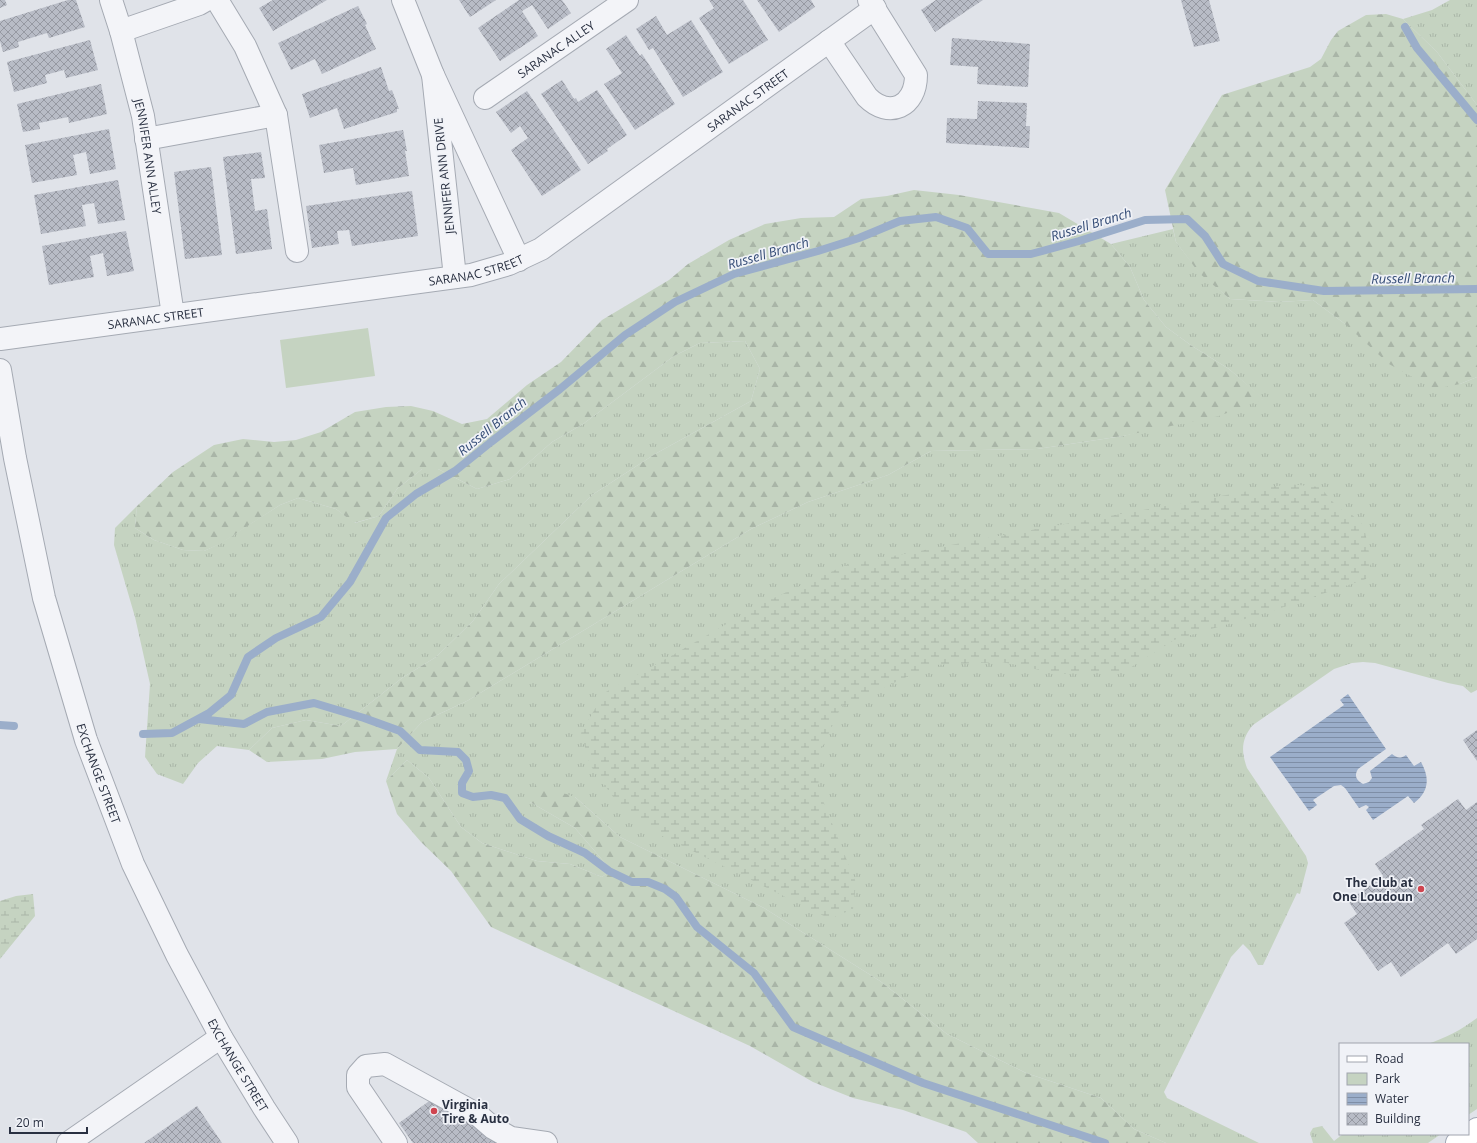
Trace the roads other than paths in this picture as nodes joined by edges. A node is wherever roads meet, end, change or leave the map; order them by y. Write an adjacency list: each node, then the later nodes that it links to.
1 (111, 0): 7 (street, JENNIFER ANN ALLEY)
2 (206, 0): 7 (street)
3 (217, 0): 11 (street)
4 (403, 0): 9 (street, JENNIFER ANN DRIVE)
5 (627, 0): 10 (street, SARANAC ALLEY)
6 (872, 4): 8 (street, SARANAC STREET); 8 (street)
7 (121, 31): 12 (street, JENNIFER ANN ALLEY)
8 (829, 41): 14 (street, SARANAC STREET)
9 (433, 75): 14 (street, JENNIFER ANN DRIVE); 15 (street, JENNIFER ANN DRIVE)
10 (485, 98)
11 (276, 115): 12 (street); 13 (street)
12 (146, 139): 16 (street, JENNIFER ANN ALLEY)
13 (297, 251)
14 (519, 260): 15 (street, SARANAC STREET)
15 (455, 277): 16 (street, SARANAC STREET)
16 (173, 315): 17 (street, SARANAC STREET)
17 (0, 339)
18 (0, 370): 19 (street, EXCHANGE STREET)
19 (221, 1037): 21 (street); 22 (street, EXCHANGE STREET)
20 (1468, 1135): 25 (main road)
21 (68, 1143)
22 (287, 1143)
23 (396, 1143): 24 (street)
24 (546, 1143)
25 (1457, 1143)

